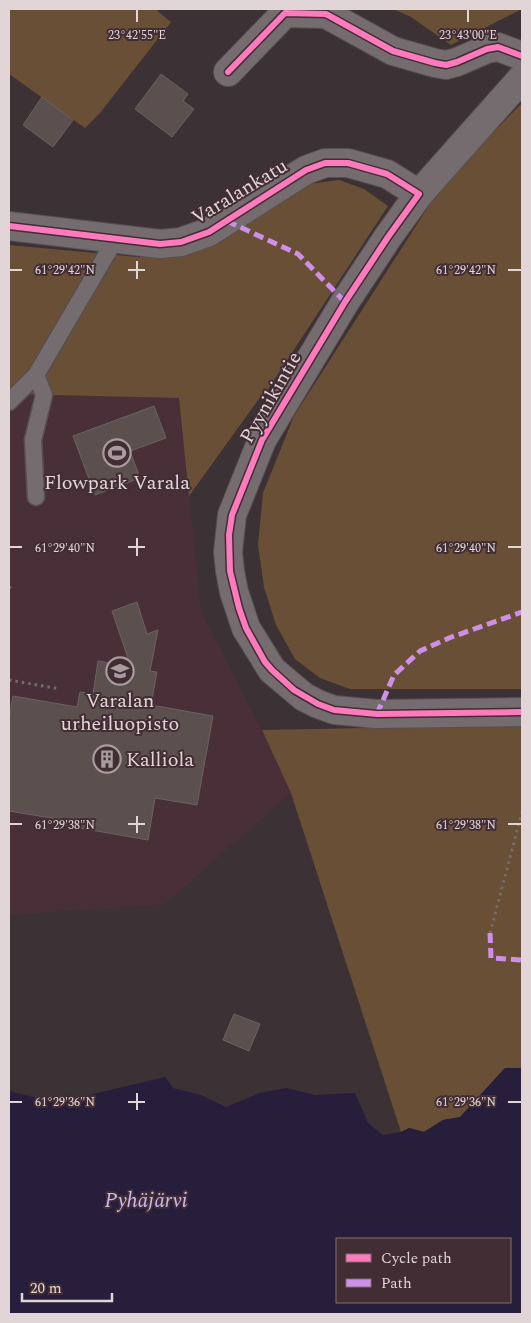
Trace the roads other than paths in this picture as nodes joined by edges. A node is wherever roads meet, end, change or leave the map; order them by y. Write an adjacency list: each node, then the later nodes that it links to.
1 (522, 56): 2 (street)
2 (228, 72)
3 (522, 78): 4 (street, Pyynikintie)
4 (419, 194): 6 (street, Varalankatu); 10 (street, Pyynikintie)
5 (9, 226): 6 (street, Varalankatu)
6 (115, 240): 7 (lane)
7 (36, 375): 8 (lane); 9 (lane)
8 (9, 402)
9 (36, 498)
10 (522, 712)

